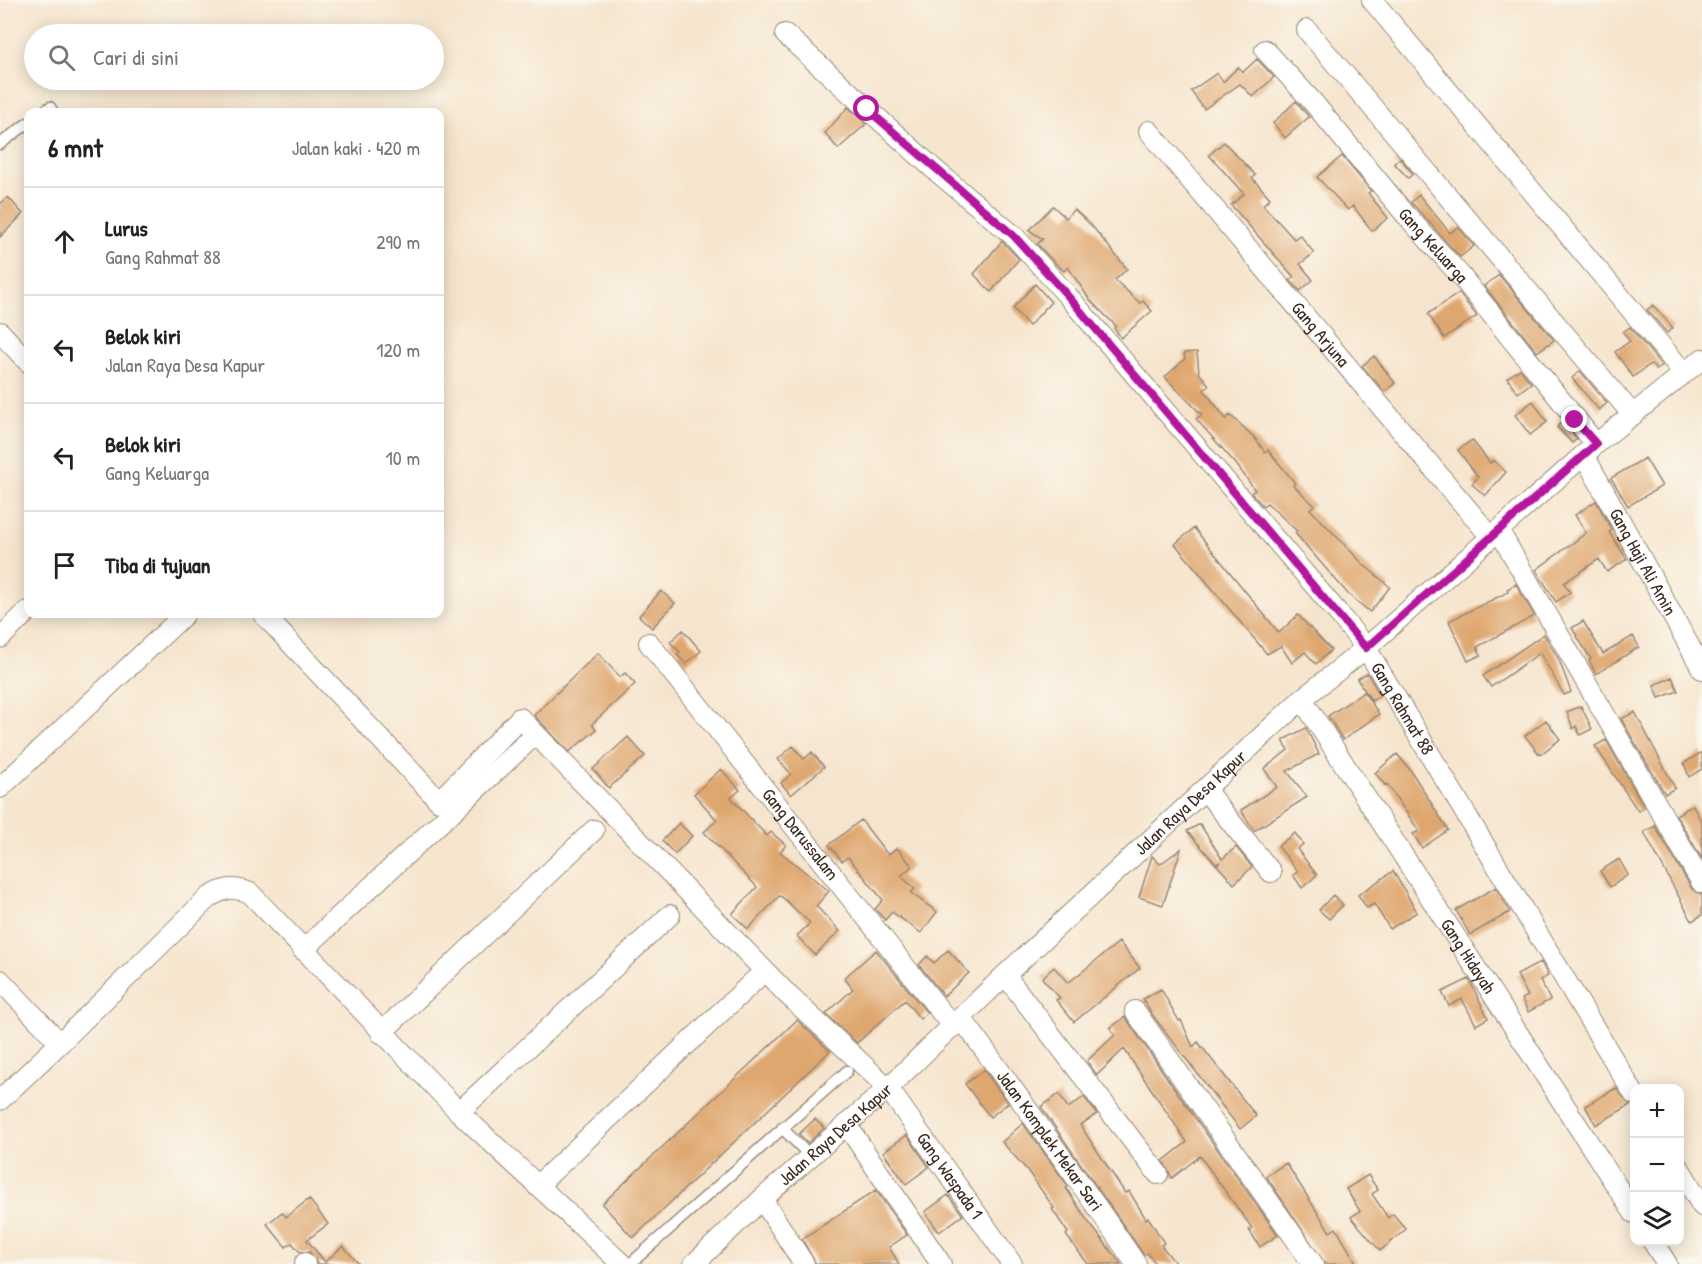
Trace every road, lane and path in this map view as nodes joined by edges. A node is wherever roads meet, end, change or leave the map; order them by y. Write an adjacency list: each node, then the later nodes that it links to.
1 (1372, 0): 11 (street)
2 (1307, 30): 12 (street)
3 (785, 34): 20 (street, Gang Rahmat 88)
4 (1265, 50): 13 (street, Gang Keluarga)
5 (24, 126): 7 (lane)
6 (1149, 131): 14 (street, Gang Arjuna)
7 (0, 144)
8 (0, 332): 9 (street)
9 (24, 358)
10 (1702, 359): 11 (street, Jalan Raya Desa Kapur)
11 (1684, 374): 12 (street, Jalan Raya Desa Kapur)
12 (1633, 415): 13 (street, Jalan Raya Desa Kapur)
13 (1590, 449): 14 (street, Jalan Raya Desa Kapur); 21 (street, Gang Haji Ali Amin)
14 (1495, 534): 20 (street, Jalan Raya Desa Kapur); 28 (street, Gang Arjuna)
15 (24, 615): 18 (street)
16 (181, 618): 24 (street)
17 (267, 618): 40 (street, Gang Waspada 1)
18 (0, 638)
19 (649, 643): 35 (street, Gang Darussalam)
20 (1366, 648): 22 (street, Jalan Raya Desa Kapur); 39 (street, Gang Rahmat 88)
21 (1702, 669)
22 (1302, 699): 25 (street, Jalan Raya Desa Kapur); 50 (street, Gang Hidayah)
23 (525, 744): 30 (street)
24 (0, 788)
25 (1206, 791): 27 (street); 31 (street, Jalan Raya Desa Kapur)
26 (594, 830): 36 (street)
27 (1271, 872)
28 (1702, 883)
29 (670, 915): 42 (street)
30 (303, 950): 36 (street); 37 (street)
31 (1005, 975): 35 (street, Jalan Raya Desa Kapur); 46 (street)
32 (756, 979): 48 (street)
33 (0, 980): 37 (street)
34 (1135, 1011): 60 (street)
35 (958, 1023): 40 (street, Jalan Raya Desa Kapur); 59 (street, Jalan Komplek Mekar Sari)
36 (381, 1033): 42 (street)
37 (60, 1043): 41 (street)
38 (846, 1071): 44 (lane)
39 (1630, 1086)
40 (888, 1088): 43 (street, Jalan Raya Desa Kapur); 58 (street, Gang Waspada 1)
41 (0, 1100)
42 (459, 1112): 48 (street)
43 (846, 1124): 45 (street, Jalan Raya Desa Kapur); 57 (street)
44 (782, 1128): 45 (lane); 54 (lane)
45 (811, 1157): 49 (street, Jalan Raya Desa Kapur)
46 (1158, 1174)
47 (1684, 1176): 51 (street)
48 (537, 1186): 53 (street)
49 (762, 1199): 55 (street, Jalan Raya Desa Kapur); 56 (street)
50 (1630, 1205)
51 (1702, 1206)
52 (1656, 1246): 61 (street)
53 (622, 1264)
54 (630, 1264)
55 (694, 1264)
56 (804, 1264)
57 (941, 1264)
58 (1012, 1264)
59 (1136, 1264)
60 (1313, 1264)
61 (1667, 1264)

